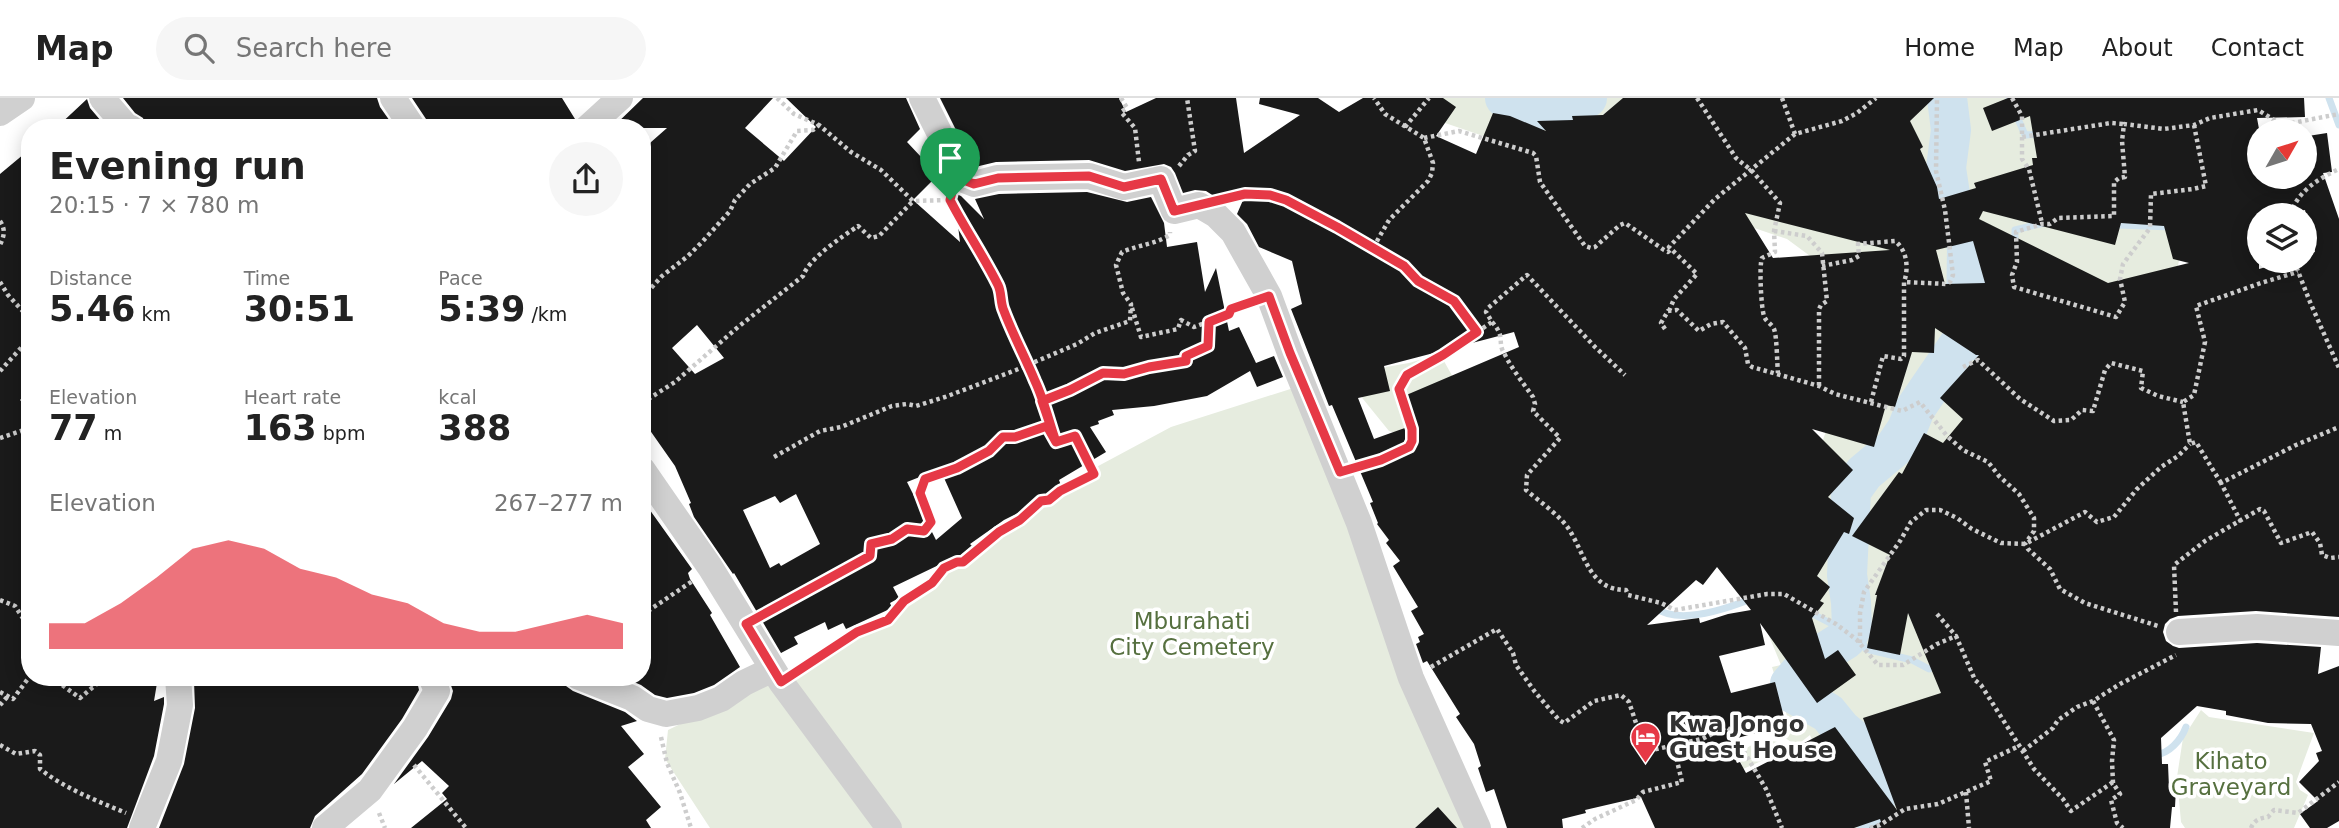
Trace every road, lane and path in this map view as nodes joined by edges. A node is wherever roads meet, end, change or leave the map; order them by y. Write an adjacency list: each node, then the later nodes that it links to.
1 (22, 98): 16 (street)
2 (102, 98): 18 (street)
3 (393, 98): 19 (street)
4 (620, 98): 20 (street)
5 (777, 98): 22 (path)
6 (922, 98): 31 (street)
7 (1121, 98): 30 (path)
8 (1187, 98): 30 (path)
9 (1374, 98): 24 (path)
10 (1429, 98): 24 (path)
11 (1698, 98): 29 (path)
12 (1782, 98): 25 (path)
13 (1876, 98): 25 (path)
14 (1937, 98): 46 (path)
15 (2012, 98): 26 (path)
16 (0, 113)
17 (2339, 114): 23 (path)
18 (121, 119)
19 (407, 119)
20 (597, 119)
21 (2124, 124): 23 (path); 26 (path); 37 (path)
22 (819, 125): 32 (path); 47 (path)
23 (2194, 125): 37 (path)
24 (1405, 127): 27 (path)
25 (1795, 134): 29 (path)
26 (2022, 137): 37 (path)
27 (1424, 138): 40 (path); 41 (path)
28 (2339, 169): 33 (path)
29 (1752, 170): 38 (path); 40 (path)
30 (1152, 181): 31 (street); 35 (street)
31 (953, 188): 32 (path); 57 (path)
32 (913, 201): 64 (path)
33 (2294, 203)
34 (1199, 205): 35 (street); 41 (path); 48 (street)
35 (1174, 211): 49 (path)
36 (0, 221): 39 (path)
37 (2042, 224)
38 (1774, 231): 42 (path); 61 (path)
39 (0, 245)
40 (1669, 247): 51 (path)
41 (1373, 248): 55 (path)
42 (1822, 266): 46 (path); 63 (path)
43 (2295, 273): 67 (path)
44 (2298, 273): 59 (path)
45 (0, 282): 50 (path)
46 (1904, 282): 66 (path)
47 (651, 288)
48 (1269, 296): 52 (path); 74 (street)
49 (1131, 304): 52 (path); 57 (path)
50 (21, 309)
51 (1668, 311): 54 (path); 61 (path)
52 (1209, 322): 65 (path)
53 (1492, 322): 55 (path); 62 (path); 89 (path)
54 (1665, 329)
55 (1477, 332): 74 (path)
56 (21, 348): 60 (path)
57 (1027, 365): 65 (path); 73 (path)
58 (1963, 367): 67 (path)
59 (2339, 368)
60 (0, 371)
61 (1778, 373): 63 (path)
62 (1625, 375)
63 (1819, 386): 66 (path)
64 (651, 397)
65 (1042, 401): 71 (path)
66 (1871, 402): 78 (path)
67 (2183, 402): 72 (path)
68 (2339, 427): 76 (path)
69 (21, 433): 70 (path)
70 (0, 438)
71 (1056, 442): 85 (path); 90 (path)
72 (2190, 444): 76 (path); 78 (path)
73 (774, 457)
74 (1340, 472): 91 (street)
75 (651, 481): 80 (street)
76 (2221, 483): 77 (path)
77 (2241, 522): 79 (path); 86 (path)
78 (2025, 544): 86 (path); 89 (path)
79 (2339, 557)
80 (710, 567): 82 (path); 85 (street)
81 (0, 600): 84 (path)
82 (651, 609)
83 (1937, 614): 88 (path)
84 (21, 615)
85 (746, 624): 90 (street)
86 (2179, 632): 87 (street); 100 (path)
87 (2339, 633)
88 (1956, 636): 89 (path); 106 (path)
89 (1860, 644)
90 (777, 676): 102 (street); 114 (street)
91 (1411, 678): 103 (path); 115 (street)
92 (23, 686): 99 (path)
93 (63, 686): 94 (path)
94 (93, 686)
95 (179, 686): 110 (street)
96 (435, 686): 105 (street)
97 (602, 686): 102 (street)
98 (0, 692): 99 (path)
99 (8, 696): 101 (path)
100 (2093, 701): 106 (path); 107 (path)
101 (0, 705)
102 (648, 709): 113 (path)
103 (1673, 744): 116 (path); 117 (path)
104 (0, 745): 110 (path)
105 (400, 748): 111 (street); 112 (path)
106 (2021, 748): 107 (path); 109 (path)
107 (2113, 782): 120 (path)
108 (2339, 782): 121 (path)
109 (1966, 792): 118 (path); 119 (path)
110 (147, 817)
111 (325, 828)
112 (466, 828)
113 (691, 828)
114 (889, 828)
115 (1478, 828)
116 (1582, 828)
117 (1782, 828)
118 (1870, 828)
119 (1969, 828)
120 (2123, 828)
121 (2251, 828)

